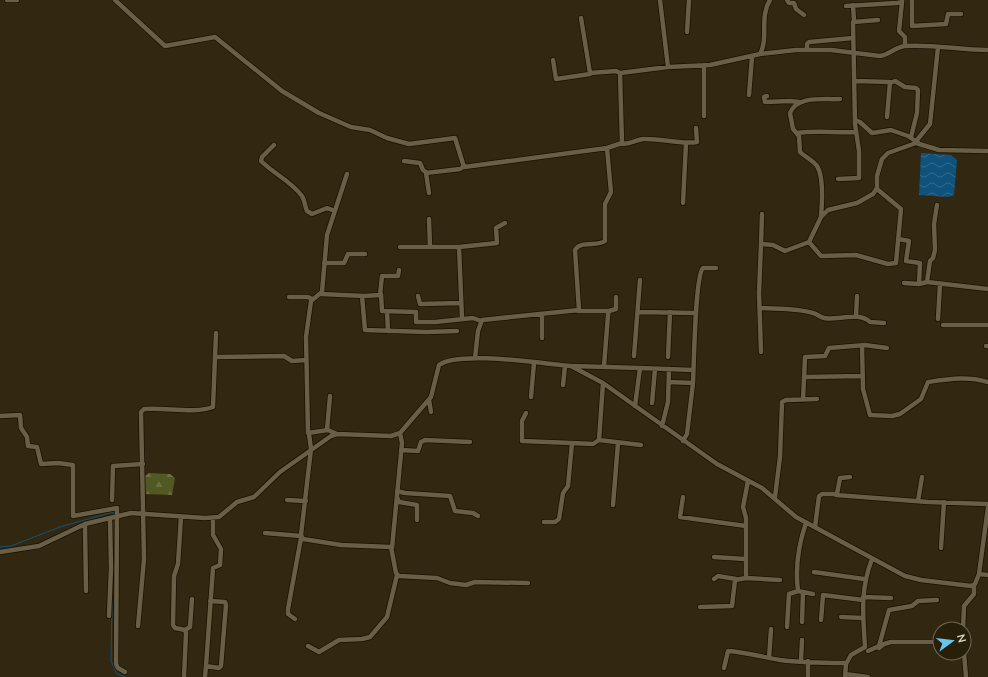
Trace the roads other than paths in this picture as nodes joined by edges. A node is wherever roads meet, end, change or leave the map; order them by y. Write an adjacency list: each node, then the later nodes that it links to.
1 (7, 0): 2 (street)
2 (17, 0)
3 (115, 0): 51 (street)
4 (660, 0): 28 (street)
5 (689, 0): 17 (street)
6 (770, 0): 24 (street)
7 (787, 0): 13 (street)
8 (912, 0): 12 (street)
9 (902, 1): 10 (street); 19 (street)
10 (853, 5): 11 (street); 16 (street)
11 (846, 6)
12 (962, 14)
13 (804, 15)
14 (581, 18): 30 (street)
15 (878, 20): 16 (street)
16 (854, 21): 18 (street)
17 (687, 32)
18 (853, 38): 21 (street); 23 (street)
19 (905, 46): 20 (street); 23 (street)
20 (938, 47): 22 (street); 45 (street)
21 (807, 50): 23 (street); 24 (street)
22 (988, 50)
23 (853, 52): 31 (street)
24 (760, 54): 25 (street)
25 (752, 57): 27 (street); 33 (street)
26 (553, 60): 30 (street)
27 (704, 65): 28 (street); 37 (street)
28 (668, 66): 29 (street)
29 (620, 72): 30 (street); 46 (street)
30 (590, 74)
31 (855, 81): 32 (street); 39 (street)
32 (890, 83): 38 (street); 43 (street)
33 (749, 95)
34 (768, 96): 36 (street)
35 (840, 99): 36 (street)
36 (798, 102): 42 (street)
37 (704, 116)
38 (887, 118)
39 (855, 120): 41 (street); 43 (street)
40 (696, 128): 44 (street)
41 (855, 132): 42 (street); 54 (street)
42 (797, 133): 61 (street)
43 (911, 137): 45 (street)
44 (686, 143): 46 (street); 57 (street)
45 (917, 143): 49 (street); 55 (street)
46 (622, 144): 48 (street)
47 (274, 145): 59 (street)
48 (607, 148): 51 (street); 91 (street)
49 (988, 151)
50 (404, 161): 52 (street)
51 (463, 167): 52 (street)
52 (427, 173): 56 (street)
53 (347, 174): 59 (street)
54 (838, 179)
55 (876, 189): 61 (street); 64 (street)
56 (429, 193)
57 (683, 203)
58 (937, 205): 75 (street)
59 (335, 212): 71 (street)
60 (762, 214): 66 (street)
61 (820, 217): 65 (street)
62 (429, 219): 68 (street)
63 (505, 223): 69 (street)
64 (898, 239): 65 (street); 77 (street)
65 (809, 242): 66 (street)
66 (760, 244): 89 (street)
67 (400, 247): 68 (street)
68 (430, 247): 69 (street)
69 (460, 247): 88 (street)
70 (365, 254): 71 (street)
71 (324, 263): 80 (street)
72 (716, 268): 95 (street)
73 (399, 270): 81 (street)
74 (640, 280): 93 (street)
75 (927, 282): 77 (street); 78 (street)
76 (904, 283): 77 (street)
77 (919, 284)
78 (940, 284): 79 (street); 99 (street)
79 (988, 289)
80 (321, 294): 82 (street); 87 (street)
81 (381, 294): 82 (street); 90 (street)
82 (362, 296): 106 (street)
83 (418, 296): 88 (street)
84 (857, 296): 97 (street)
85 (288, 297): 87 (street)
86 (616, 297): 92 (street)
87 (312, 299): 117 (street)
88 (462, 303): 98 (street)
89 (760, 308): 97 (street); 112 (street)
90 (387, 311): 101 (street); 106 (street)
91 (578, 311): 92 (street); 96 (street)
92 (609, 311): 120 (street)
93 (638, 312): 94 (street); 113 (street)
94 (670, 312): 95 (street); 115 (street)
95 (695, 313): 124 (street)
96 (542, 314): 100 (street); 109 (street)
97 (856, 317): 102 (street)
98 (462, 318): 100 (street); 101 (street)
99 (938, 319)
100 (481, 321): 116 (street)
101 (426, 322): 107 (street)
102 (884, 323)
103 (943, 325): 104 (street)
104 (988, 325)
105 (457, 331): 107 (street)
106 (388, 332): 107 (street)
107 (426, 332)
108 (216, 333): 114 (street)
109 (542, 338)
110 (862, 346): 111 (street); 125 (street); 126 (street)
111 (887, 348)
112 (761, 352)
113 (634, 356)
114 (216, 357): 117 (street); 155 (street)
115 (668, 357)
116 (475, 358): 118 (street); 135 (street)
117 (306, 360): 145 (street)
118 (534, 363): 119 (street); 133 (street)
119 (568, 366): 120 (street); 129 (street); 131 (street)
120 (604, 366): 121 (street)
121 (640, 368): 122 (street); 138 (street)
122 (656, 369): 123 (street); 137 (street)
123 (669, 369): 124 (street); 127 (street)
124 (693, 370): 130 (street)
125 (804, 376): 126 (street); 136 (street)
126 (862, 376): 128 (street)
127 (669, 382): 130 (street); 142 (street)
128 (988, 382)
129 (603, 383): 138 (street); 147 (street)
130 (692, 383): 148 (street)
131 (563, 385)
132 (330, 396): 143 (street)
133 (531, 397)
134 (817, 399): 136 (street)
135 (429, 400): 139 (street); 144 (street)
136 (803, 400): 162 (street)
137 (652, 403)
138 (635, 406): 142 (street)
139 (431, 412)
140 (526, 413): 151 (street)
141 (0, 416): 174 (street)
142 (662, 426): 148 (street)
143 (327, 430): 145 (street); 146 (street)
144 (400, 433): 146 (street); 154 (street)
145 (309, 434): 153 (street)
146 (337, 434): 153 (street)
147 (599, 440): 150 (street); 151 (street)
148 (683, 441): 158 (street)
149 (470, 442): 154 (street)
150 (618, 443): 152 (street); 168 (street)
151 (572, 444): 177 (street)
152 (641, 445)
153 (310, 449): 166 (street); 175 (street)
154 (401, 450): 159 (street)
155 (143, 464): 163 (street); 171 (street)
156 (850, 477): 160 (street)
157 (922, 477): 165 (street)
158 (748, 481): 162 (street); 180 (street)
159 (396, 493): 172 (street); 176 (street); 184 (street)
160 (836, 494): 165 (street); 181 (street)
161 (683, 497): 180 (street)
162 (775, 497): 178 (street)
163 (112, 500)
164 (287, 500): 166 (street)
165 (918, 501): 167 (street)
166 (306, 502): 183 (street)
167 (944, 502): 169 (street); 185 (street)
168 (613, 504)
169 (988, 504)
170 (988, 508): 191 (street)
171 (144, 514): 173 (street); 174 (street); 217 (street)
172 (478, 516)
173 (181, 517): 175 (street); 220 (street)
174 (114, 518): 179 (street); 210 (street); 232 (street)
175 (213, 518): 208 (street)
176 (416, 520)
177 (544, 522)
178 (806, 523): 181 (street); 202 (street)
179 (85, 524): 186 (street); 201 (street)
180 (746, 526): 188 (street)
181 (815, 527): 189 (street)
182 (265, 533): 183 (street)
183 (301, 537): 184 (street); 213 (street)
184 (392, 548): 192 (street)
185 (942, 548)
186 (0, 552)
187 (714, 557): 188 (street)
188 (745, 559): 194 (street)
189 (872, 559): 197 (street); 200 (street)
190 (814, 572): 197 (street)
191 (979, 574): 193 (street); 200 (street)
192 (397, 575): 199 (street); 223 (street)
193 (988, 575)
194 (746, 578): 196 (street); 198 (street)
195 (714, 579): 196 (street)
196 (736, 579): 209 (street)
197 (864, 579): 206 (street)
198 (780, 580)
199 (528, 583)
200 (974, 585): 215 (street)
201 (86, 591)
202 (801, 592): 203 (street); 216 (street); 218 (street)
203 (813, 594)
204 (892, 598): 206 (street)
205 (192, 599): 220 (street)
206 (863, 599): 212 (street); 214 (street)
207 (937, 600): 224 (street)
208 (210, 601): 230 (street); 230 (street)
209 (700, 607)
210 (109, 616)
211 (841, 617): 212 (street)
212 (863, 618): 224 (street)
213 (296, 619)
214 (821, 620)
215 (963, 621)
216 (802, 622)
217 (138, 626)
218 (787, 627)
219 (771, 629): 225 (street)
220 (185, 630): 234 (street)
221 (802, 640): 226 (street)
222 (932, 642): 224 (street)
223 (308, 646)
224 (866, 650): 229 (street)
225 (769, 658): 226 (street); 231 (street)
226 (801, 661): 228 (street)
227 (965, 661): 238 (street)
228 (808, 662): 229 (street); 236 (street)
229 (846, 663): 233 (street)
230 (206, 666): 235 (street)
231 (724, 668)
232 (125, 672)
233 (845, 676): 237 (street)
234 (184, 677)
235 (205, 677)
236 (808, 677)
237 (868, 677)
238 (966, 677)

